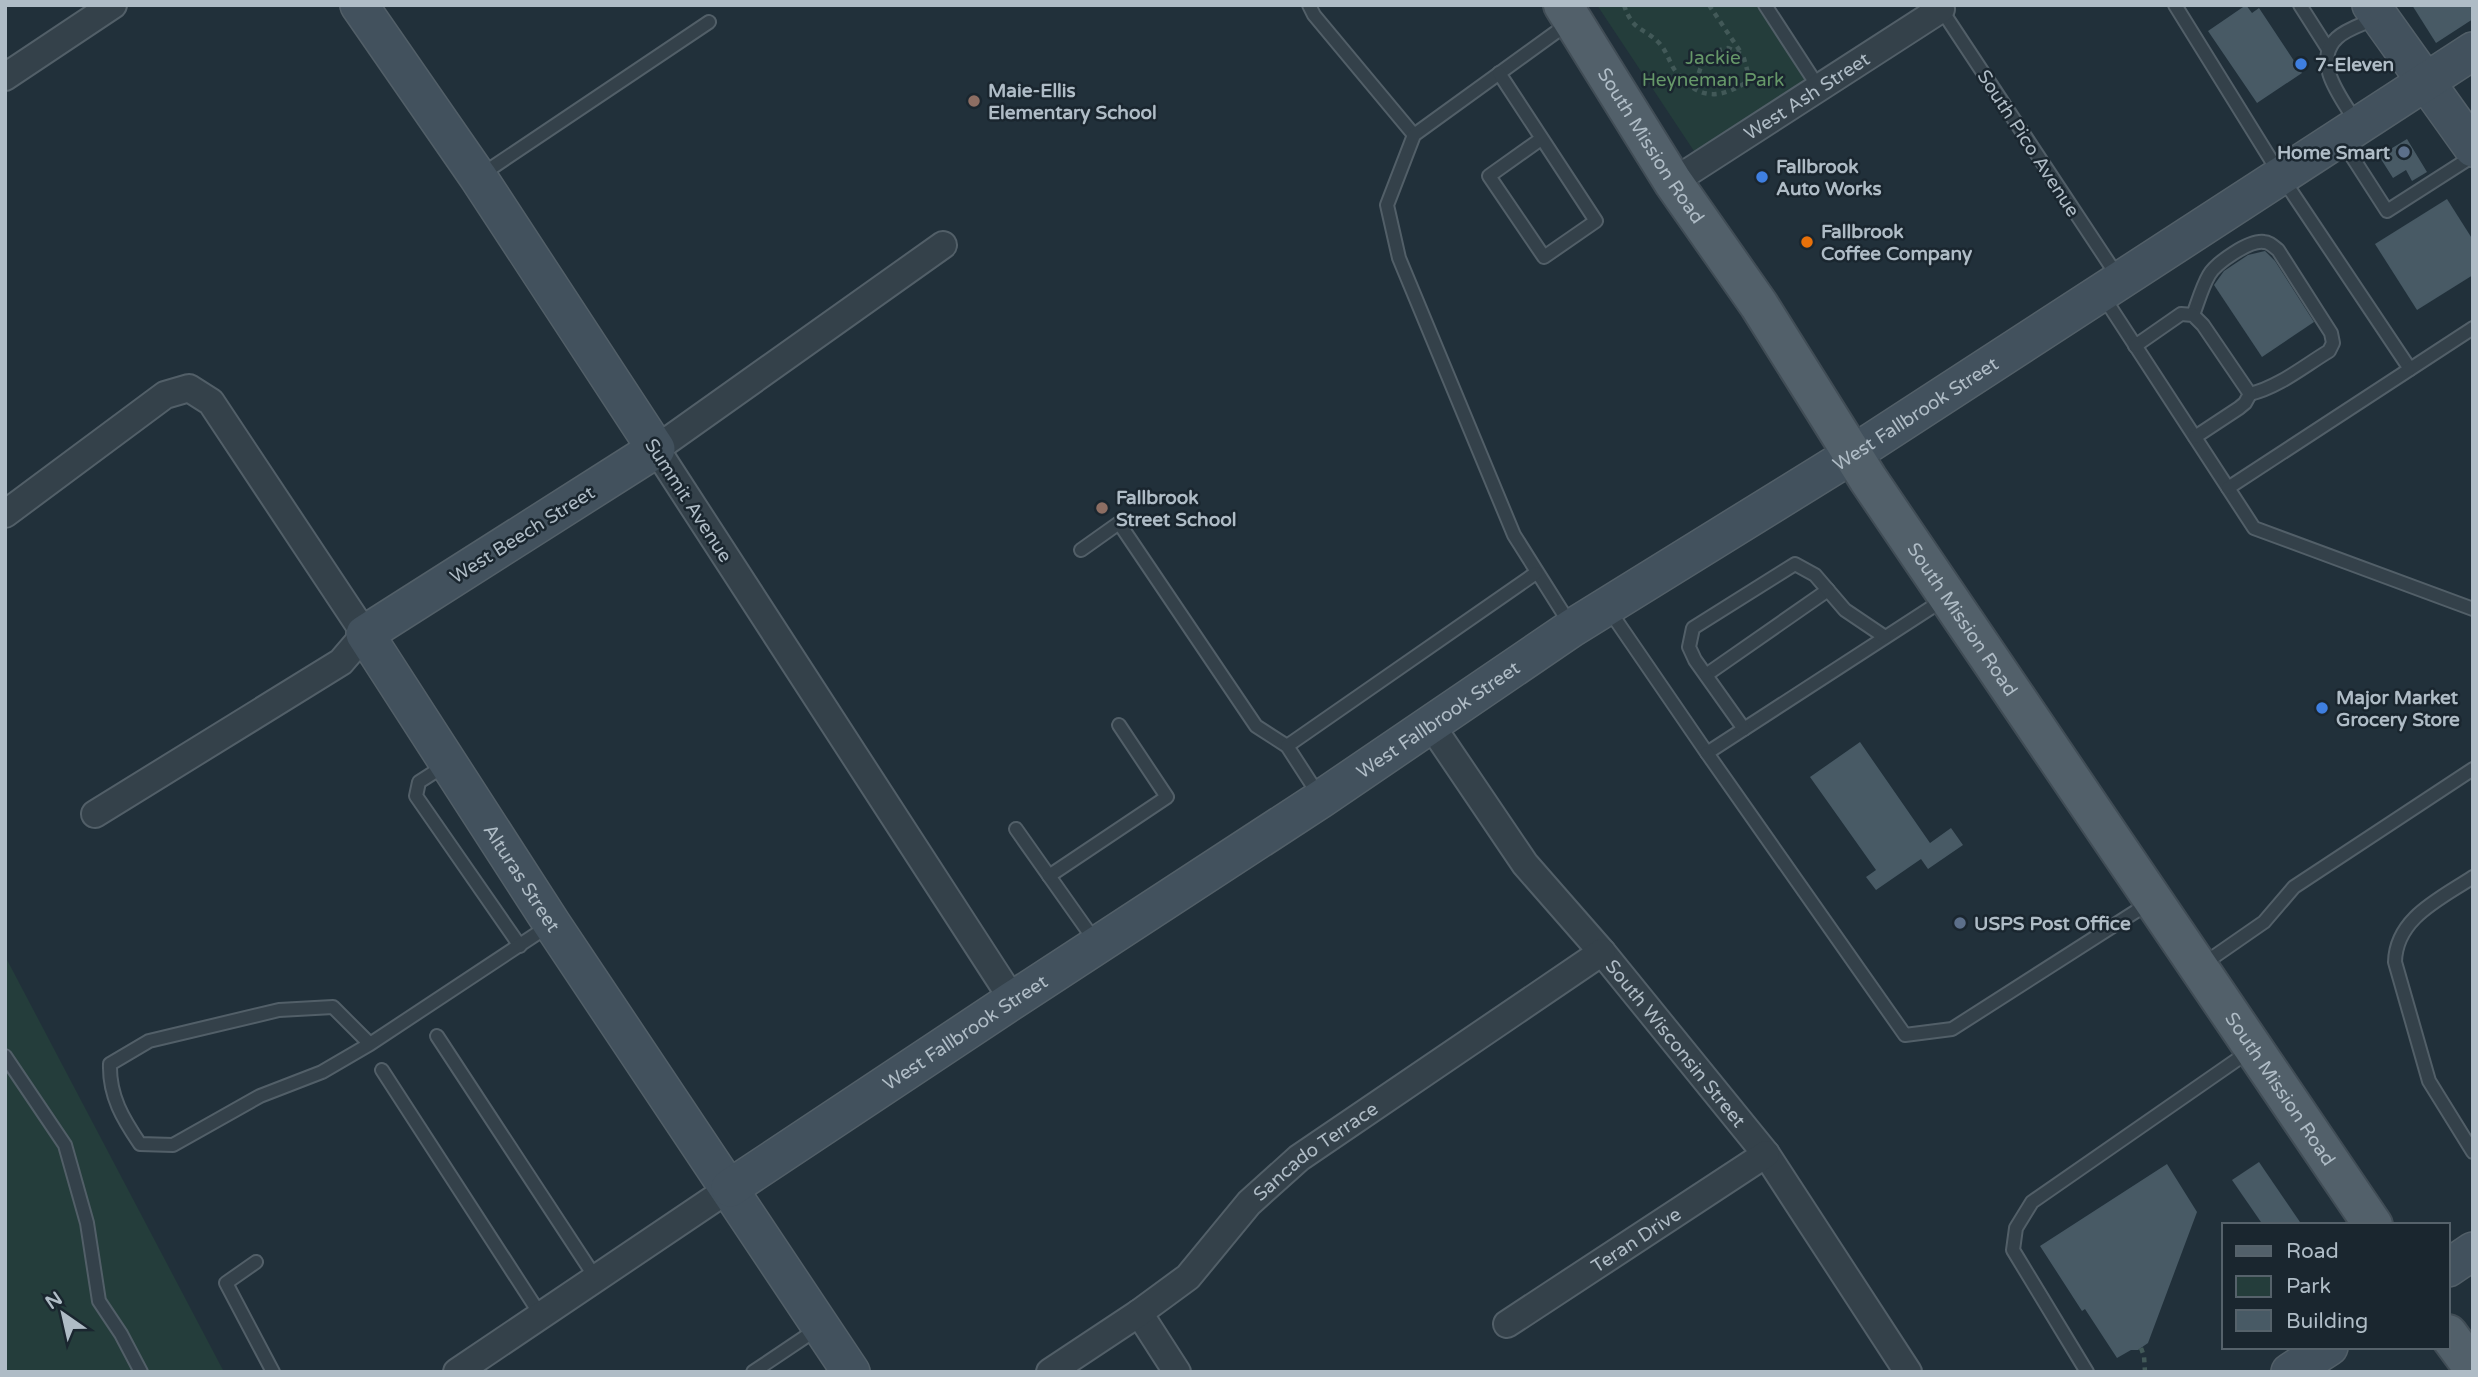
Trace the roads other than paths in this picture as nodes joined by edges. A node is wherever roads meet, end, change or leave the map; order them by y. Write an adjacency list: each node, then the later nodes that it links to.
1 (113, 5): 14 (street)
2 (359, 5): 22 (street, Summit Avenue)
3 (1309, 5): 18 (lane)
4 (1765, 5): 16 (lane)
5 (2175, 5): 21 (lane)
6 (2300, 5): 11 (lane)
7 (1940, 7): 16 (street, West Ash Street); 25 (lane, South Pico Avenue)
8 (2375, 11): 11 (lane); 15 (street)
9 (1568, 13): 13 (lane); 23 (main road, South Mission Road)
10 (709, 22): 22 (lane)
11 (2328, 49): 17 (lane)
12 (2473, 51): 15 (street, West Fallbrook Street)
13 (1499, 73): 18 (lane); 19 (lane)
14 (5, 77)
15 (2427, 82): 17 (street, West Fallbrook Street); 20 (street)
16 (1819, 88): 23 (street, West Ash Street)
17 (2349, 132): 20 (lane); 21 (street, West Fallbrook Street)
18 (1414, 135): 37 (lane)
19 (1541, 139): 19 (lane)
20 (2472, 148)
21 (2281, 176): 25 (street, West Fallbrook Street); 29 (lane)
22 (478, 177): 32 (street, Summit Avenue)
23 (1673, 183): 33 (main road, South Mission Road)
24 (943, 245): 32 (street, West Beech Street)
25 (2110, 287): 28 (lane, South Pico Avenue); 33 (street, West Fallbrook Street)
26 (2193, 315): 28 (lane); 30 (lane); 30 (lane)
27 (2473, 328): 29 (lane)
28 (2135, 346): 31 (lane, South Pico Avenue)
29 (2410, 369): 34 (lane)
30 (2250, 394): 31 (lane)
31 (2195, 437): 34 (lane, South Pico Avenue)
32 (656, 449): 43 (street, West Beech Street); 64 (street, Summit Avenue)
33 (1853, 454): 39 (main road, South Mission Road); 40 (street, West Fallbrook Street)
34 (2228, 488): 41 (lane, South Pico Avenue)
35 (5, 514): 43 (street, Alturas Street)
36 (1081, 550): 49 (lane)
37 (1536, 573): 42 (lane); 49 (lane)
38 (1828, 590): 44 (lane); 45 (lane); 45 (lane)
39 (1948, 597): 44 (lane); 58 (main road, South Mission Road)
40 (1607, 607): 42 (street, West Fallbrook Street); 50 (lane)
41 (2473, 609)
42 (1572, 628): 47 (street, West Fallbrook Street)
43 (365, 634): 51 (street, Alturas Street); 54 (street, West Beech Street)
44 (1885, 637): 48 (lane)
45 (1706, 675): 48 (lane)
46 (1119, 725): 56 (lane)
47 (1431, 725): 53 (street, West Fallbrook Street); 62 (street, South Wisconsin Street)
48 (1744, 729): 50 (lane)
49 (1287, 746): 53 (lane)
50 (1707, 753): 58 (lane)
51 (450, 762): 59 (street, Alturas Street); 61 (lane)
52 (2473, 769): 63 (lane)
53 (1321, 799): 60 (street, West Fallbrook Street)
54 (95, 814)
55 (1016, 829): 56 (lane)
56 (1049, 876): 60 (lane)
57 (2473, 877): 70 (lane)
58 (2153, 900): 63 (main road, South Mission Road)
59 (552, 924): 61 (lane); 72 (street, Alturas Street)
60 (1098, 944): 64 (street, West Fallbrook Street)
61 (520, 946): 66 (lane)
62 (1602, 952): 71 (street, South Wisconsin Street); 78 (street, Sancado Terrace)
63 (2199, 967): 67 (main road, South Mission Road)
64 (1013, 1000): 72 (street, West Fallbrook Street)
65 (437, 1036): 77 (lane)
66 (370, 1044): 66 (lane)
67 (2254, 1048): 73 (main road, South Mission Road); 93 (lane)
68 (5, 1056): 85 (lane)
69 (382, 1070): 79 (lane)
70 (2473, 1152)
71 (1766, 1154): 80 (street, Teran Drive); 92 (street, South Wisconsin Street)
72 (730, 1188): 77 (street, West Fallbrook Street); 81 (street, Alturas Street)
73 (2373, 1223)
74 (2473, 1251): 76 (street)
75 (256, 1262): 86 (lane)
76 (2450, 1267)
77 (595, 1277): 79 (street, West Fallbrook Street)
78 (1139, 1313): 90 (street, Sancado Terrace); 91 (street)
79 (540, 1314): 87 (street, West Fallbrook Street)
80 (1507, 1324)
81 (821, 1327): 88 (lane); 89 (street, Alturas Street)
82 (2450, 1337): 84 (main road)
83 (2326, 1349): 94 (street)
84 (2473, 1368)
85 (141, 1372)
86 (273, 1372)
87 (457, 1372)
88 (753, 1372)
89 (851, 1372)
90 (1050, 1372)
91 (1177, 1372)
92 (1908, 1372)
93 (2087, 1372)
94 (2290, 1372)

